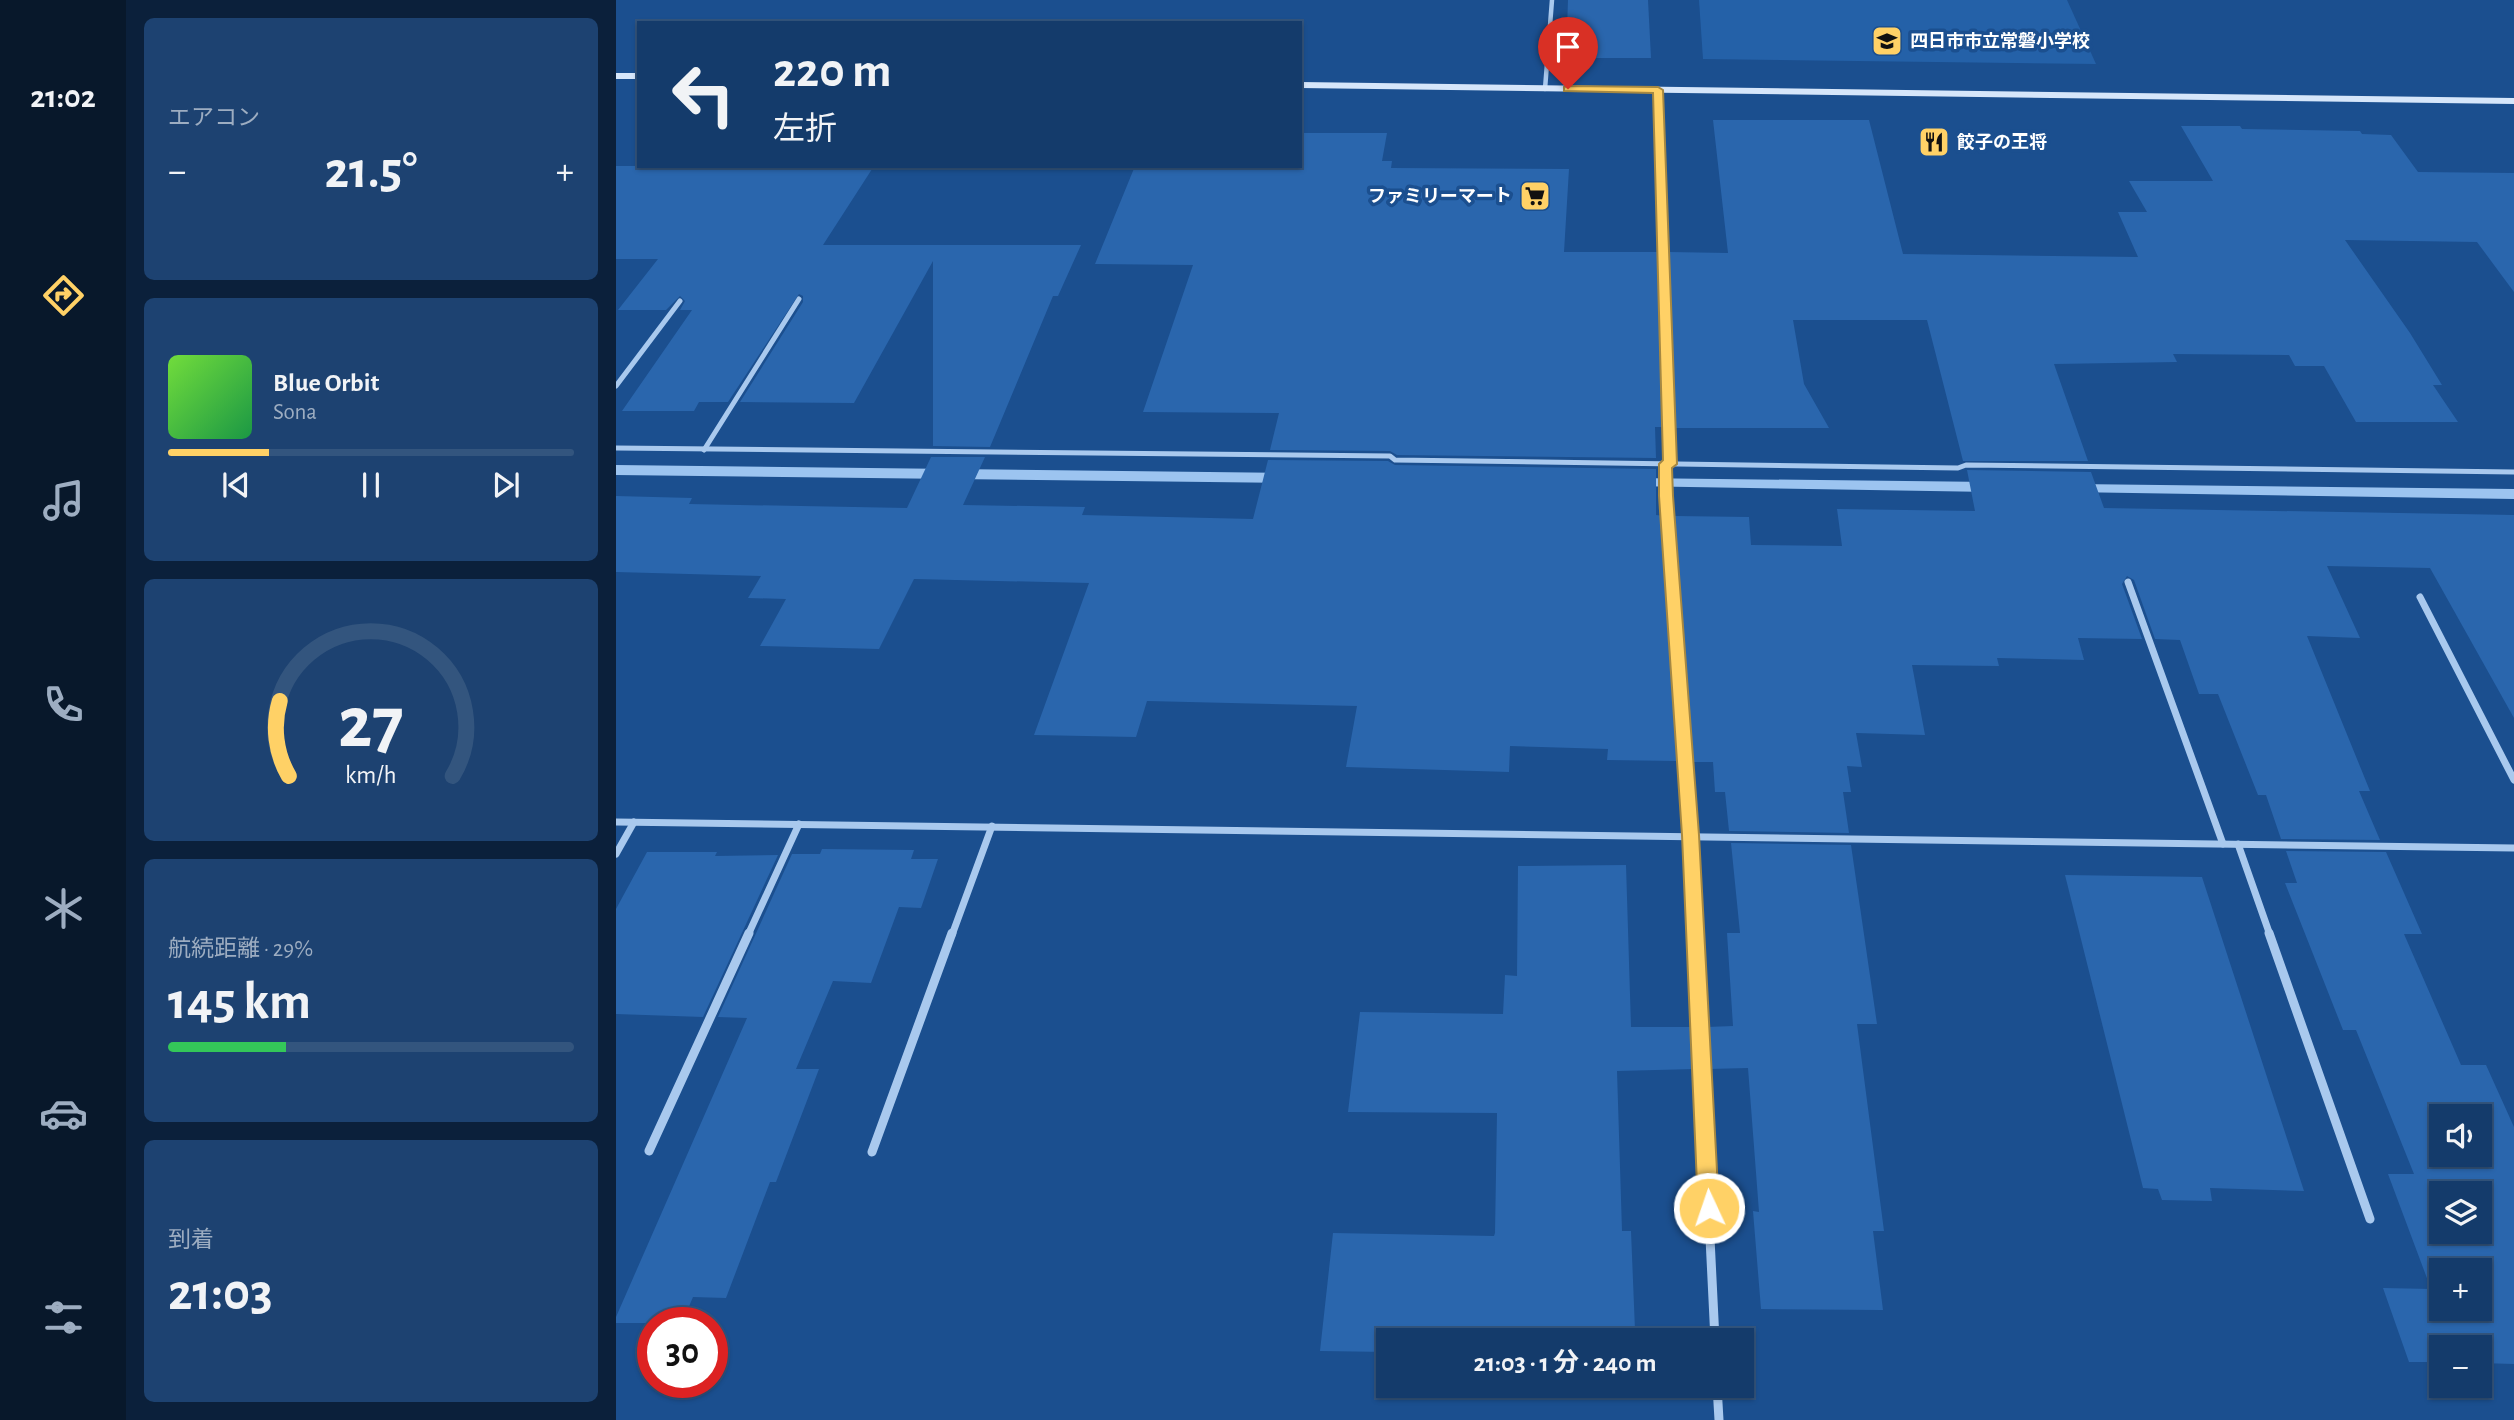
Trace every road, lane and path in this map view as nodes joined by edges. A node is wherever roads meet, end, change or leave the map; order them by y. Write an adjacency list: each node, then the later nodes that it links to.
1 (1552, 0): 5 (street)
2 (616, 76): 3 (street)
3 (637, 76)
4 (1302, 85): 5 (street)
5 (1545, 89): 6 (street)
6 (1658, 90): 7 (street); 13 (street)
7 (2514, 101)
8 (800, 299): 12 (street)
9 (680, 301): 10 (street)
10 (616, 386)
11 (616, 448): 12 (street)
12 (704, 450): 13 (street)
13 (1667, 465): 14 (street); 22 (street)
14 (2514, 472)
15 (2128, 582): 23 (street)
16 (2420, 597): 17 (street)
17 (2514, 780)
18 (616, 822): 19 (street)
19 (634, 822): 20 (street); 26 (street)
20 (799, 824): 21 (street); 27 (street)
21 (992, 826): 22 (street); 28 (street)
22 (1690, 835): 23 (street); 30 (street)
23 (2223, 844): 24 (street)
24 (2238, 844): 25 (street); 29 (street)
25 (2514, 849)
26 (616, 854)
27 (649, 1151)
28 (872, 1152)
29 (2370, 1219)
30 (1714, 1328)
31 (1718, 1398): 32 (street)
32 (1719, 1420)

